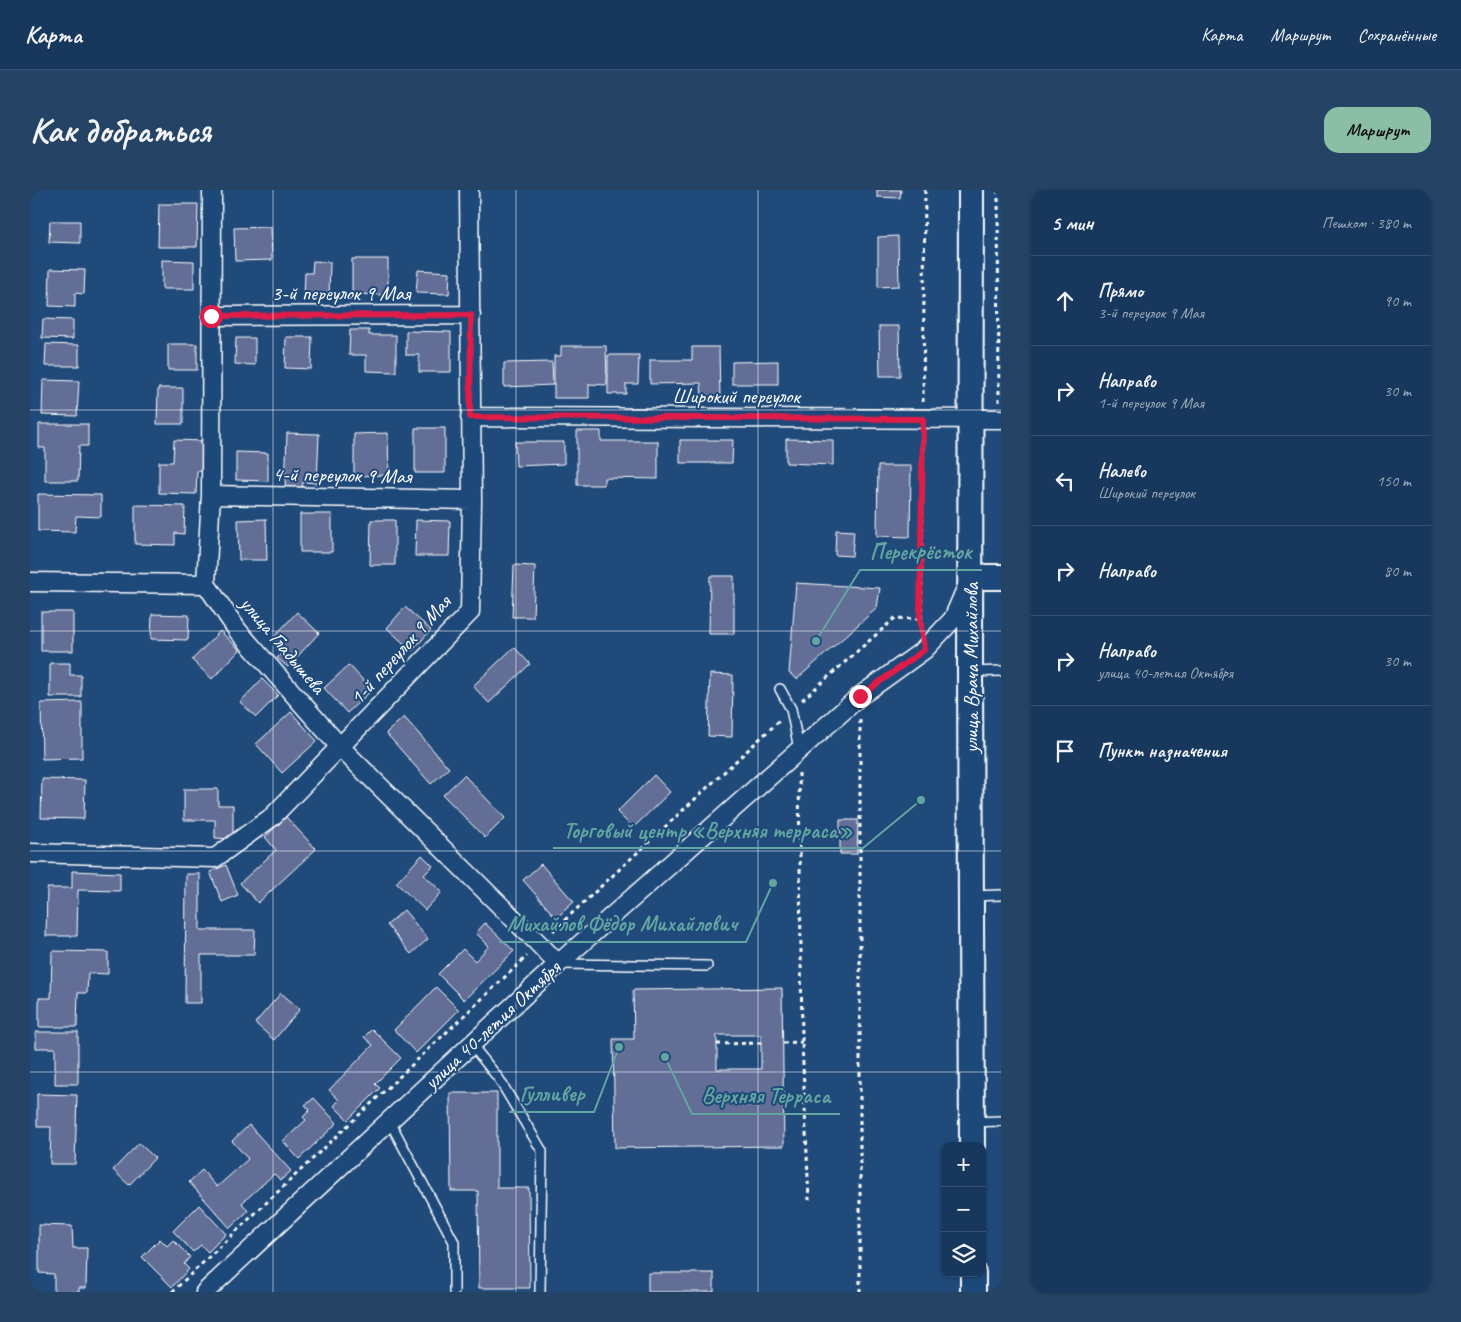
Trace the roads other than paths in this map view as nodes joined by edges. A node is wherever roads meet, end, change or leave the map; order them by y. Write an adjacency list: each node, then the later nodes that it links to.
1 (212, 190): 5 (street)
2 (469, 190): 4 (street, 1-й переулок 9 Мая)
3 (971, 190): 7 (main road, улица Врача Михайлова)
4 (471, 315): 5 (street, 3-й переулок 9 Мая); 6 (street, 1-й переулок 9 Мая)
5 (211, 316): 9 (street)
6 (470, 417): 7 (street, Широкий переулок); 10 (street, 1-й переулок 9 Мая)
7 (971, 419): 8 (street, Широкий переулок); 11 (main road, улица Врача Михайлова)
8 (1000, 420)
9 (211, 495): 10 (street, 4-й переулок 9 Мая); 14 (street)
10 (472, 500): 18 (street, 1-й переулок 9 Мая)
11 (971, 577): 12 (main road); 16 (main road, улица Врача Михайлова); 19 (street, улица 40-летия Октября)
12 (1001, 577)
13 (30, 582): 14 (street)
14 (206, 584): 18 (street, улица Гладышева)
15 (1001, 671): 16 (lane)
16 (970, 672): 22 (main road, улица Врача Михайлова)
17 (780, 688): 19 (lane)
18 (341, 748): 20 (street, 1-й переулок 9 Мая); 23 (street, улица Гладышева)
19 (799, 749): 23 (street, улица 40-летия Октября)
20 (30, 853)
21 (1001, 895): 22 (lane)
22 (971, 896): 28 (main road, улица Врача Михайлова)
23 (558, 964): 24 (lane); 25 (street, улица 40-летия Октября)
24 (707, 966)
25 (472, 1044): 26 (street, улица 40-летия Октября); 33 (lane)
26 (389, 1120): 31 (street, улица 40-летия Октября); 32 (lane)
27 (1001, 1121): 28 (lane)
28 (972, 1122): 29 (main road, улица Врача Михайлова)
29 (972, 1142)
30 (973, 1277): 34 (main road)
31 (205, 1292)
32 (454, 1292)
33 (540, 1292)
34 (973, 1292)

